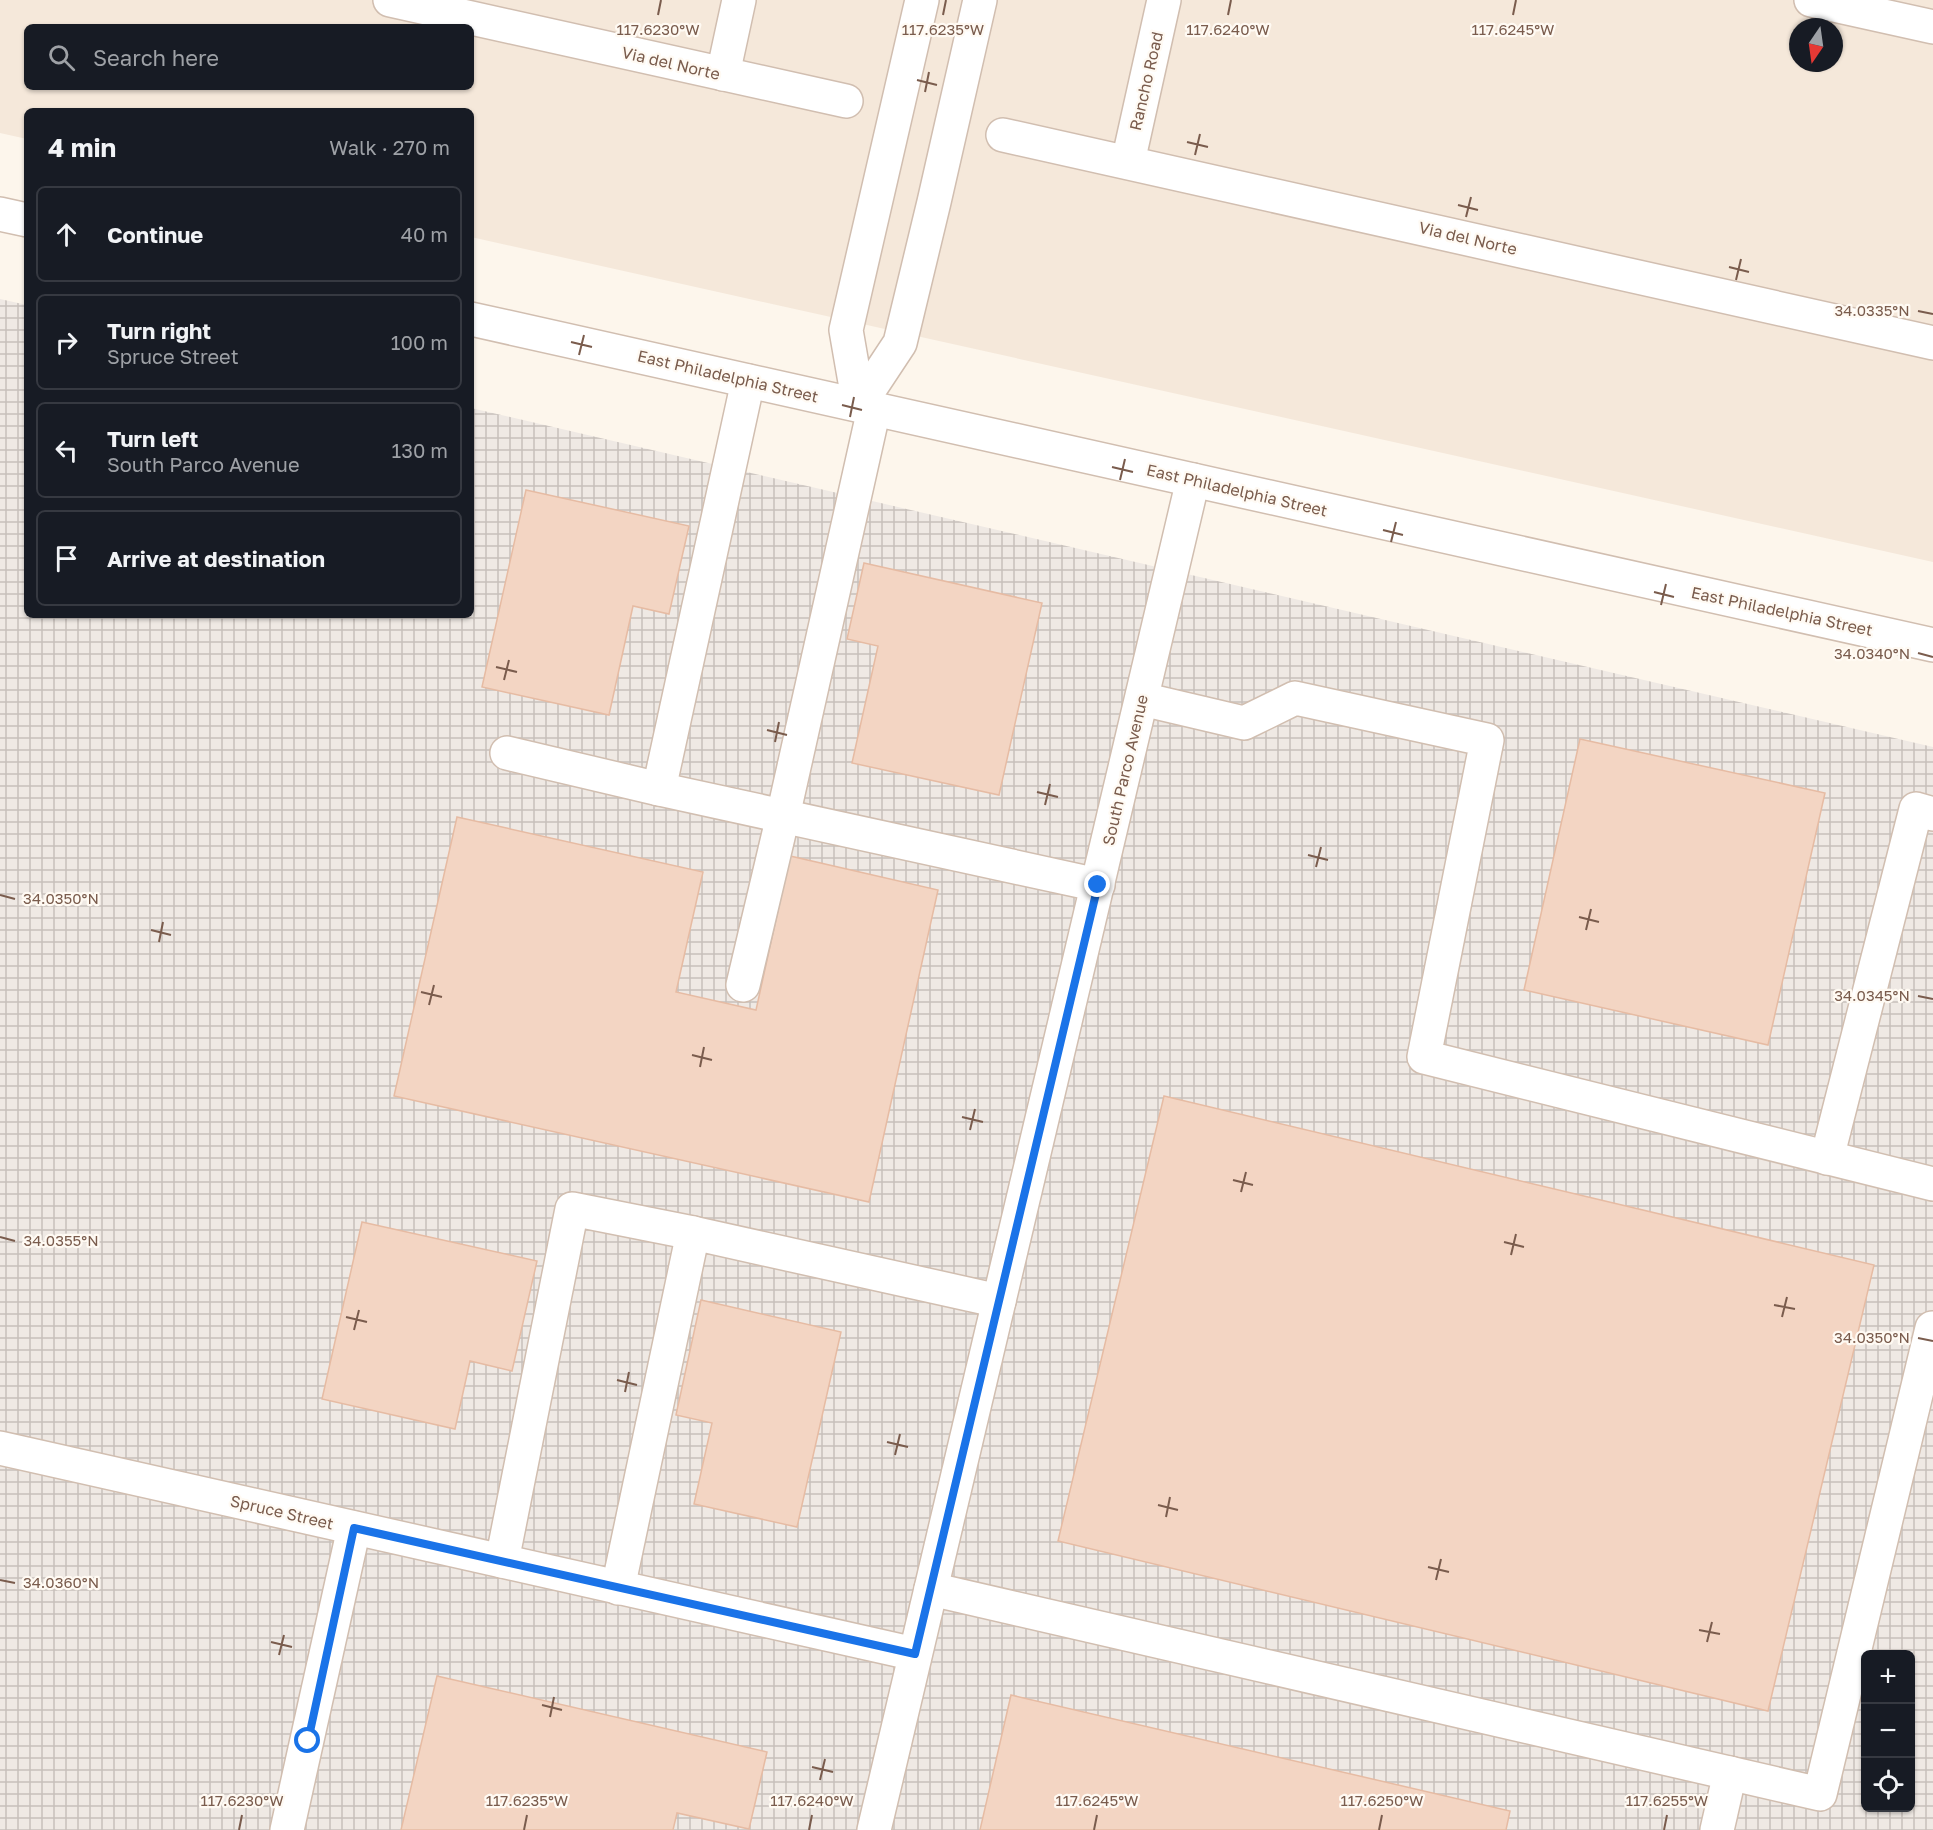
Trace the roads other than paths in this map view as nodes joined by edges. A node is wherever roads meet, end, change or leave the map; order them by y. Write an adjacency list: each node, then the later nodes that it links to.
1 (390, 0): 8 (street, Via del Norte)
2 (739, 0): 8 (street)
3 (922, 0): 17 (street)
4 (980, 0): 17 (street)
5 (1164, 0): 11 (street, Rancho Road)
6 (1811, 0): 7 (street)
7 (1933, 27)
8 (723, 74): 9 (street, Via del Norte)
9 (846, 101)
10 (1003, 135): 11 (street, Via del Norte)
11 (1128, 162): 15 (street, Via del Norte)
12 (0, 214): 13 (street)
13 (24, 219)
14 (474, 320): 16 (street, East Philadelphia Street)
15 (1933, 343)
16 (748, 381): 17 (street, East Philadelphia Street); 22 (street)
17 (867, 407): 18 (street, East Philadelphia Street); 24 (street)
18 (1193, 480): 19 (street, East Philadelphia Street); 20 (street, South Parco Avenue)
19 (1933, 645)
20 (1142, 699): 25 (street, South Parco Avenue); 27 (street)
21 (507, 753): 22 (street)
22 (659, 789): 24 (street)
23 (1933, 814): 27 (street)
24 (783, 816): 25 (street); 26 (street)
25 (1098, 885): 30 (street, South Parco Avenue)
26 (743, 985)
27 (1827, 1158): 28 (street)
28 (1933, 1184)
29 (693, 1233): 30 (street); 34 (street); 35 (street)
30 (999, 1301): 36 (street, South Parco Avenue)
31 (1932, 1328): 38 (street)
32 (0, 1448): 33 (street, Spruce Street)
33 (354, 1528): 34 (street, Spruce Street); 39 (street)
34 (502, 1562): 35 (street, Spruce Street)
35 (618, 1588): 37 (street, Spruce Street)
36 (931, 1589): 37 (street, South Parco Avenue); 38 (street)
37 (915, 1654): 40 (street, South Parco Avenue)
38 (1730, 1773): 41 (street)
39 (287, 1830)
40 (874, 1830)
41 (1717, 1830)

